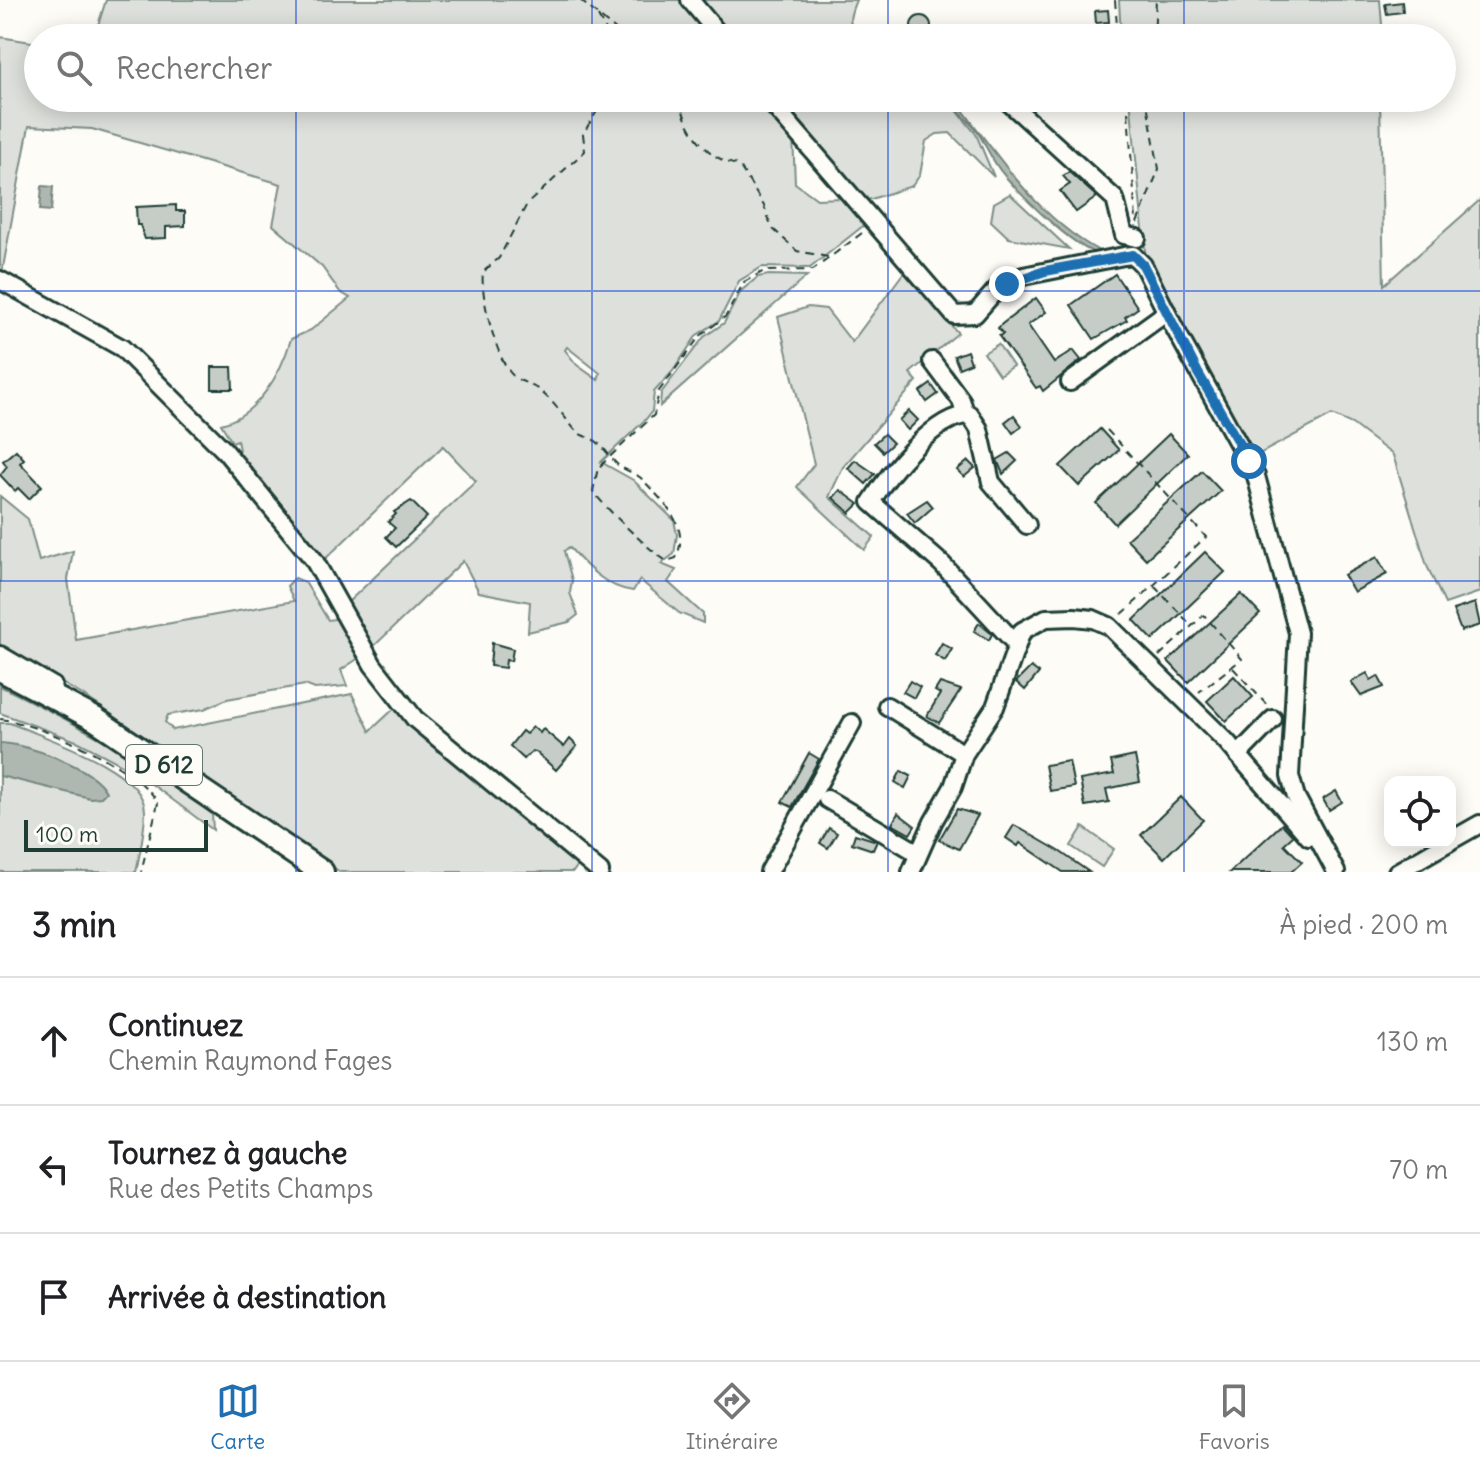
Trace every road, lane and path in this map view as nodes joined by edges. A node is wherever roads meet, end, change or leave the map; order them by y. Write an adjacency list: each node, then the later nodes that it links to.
1 (580, 0): 5 (path)
2 (690, 0): 8 (street)
3 (1115, 0): 9 (path)
4 (1156, 0): 10 (path)
5 (598, 15): 6 (path); 7 (path)
6 (603, 24)
7 (609, 24)
8 (710, 24)
9 (1117, 24)
10 (1155, 24)
11 (596, 112): 26 (path)
12 (683, 112): 19 (path)
13 (779, 112): 17 (street)
14 (1019, 112): 18 (street)
15 (1128, 112): 18 (path)
16 (1149, 112): 18 (path)
17 (875, 224): 19 (path); 21 (street)
18 (1136, 232)
19 (831, 257): 26 (path)
20 (0, 280): 52 (street)
21 (1167, 312): 23 (street); 49 (street)
22 (932, 361): 24 (street)
23 (1070, 382)
24 (966, 415): 27 (street); 31 (street)
25 (1107, 430): 28 (path)
26 (609, 455): 26 (path)
27 (1027, 525)
28 (1153, 585): 29 (path); 30 (path)
29 (1109, 626): 31 (street); 33 (street)
30 (1192, 626): 33 (path); 34 (path)
31 (1015, 643): 42 (street)
32 (0, 655): 40 (street)
33 (1149, 665): 36 (street)
34 (1232, 667): 36 (path); 38 (path)
35 (0, 669): 40 (highway, D 612)
36 (1186, 702): 43 (street)
37 (887, 706): 42 (street)
38 (1270, 712): 43 (street)
39 (0, 719): 50 (path)
40 (95, 719): 51 (highway, D 612)
41 (852, 723): 53 (street)
42 (964, 754): 48 (street)
43 (1238, 755): 49 (street)
44 (827, 799): 48 (street)
45 (1480, 824): 46 (street)
46 (1456, 838)
47 (1439, 848): 55 (street)
48 (918, 853): 54 (street)
49 (1332, 865)
50 (141, 872)
51 (322, 872)
52 (600, 872)
53 (769, 872)
54 (911, 872)
55 (1397, 872)

